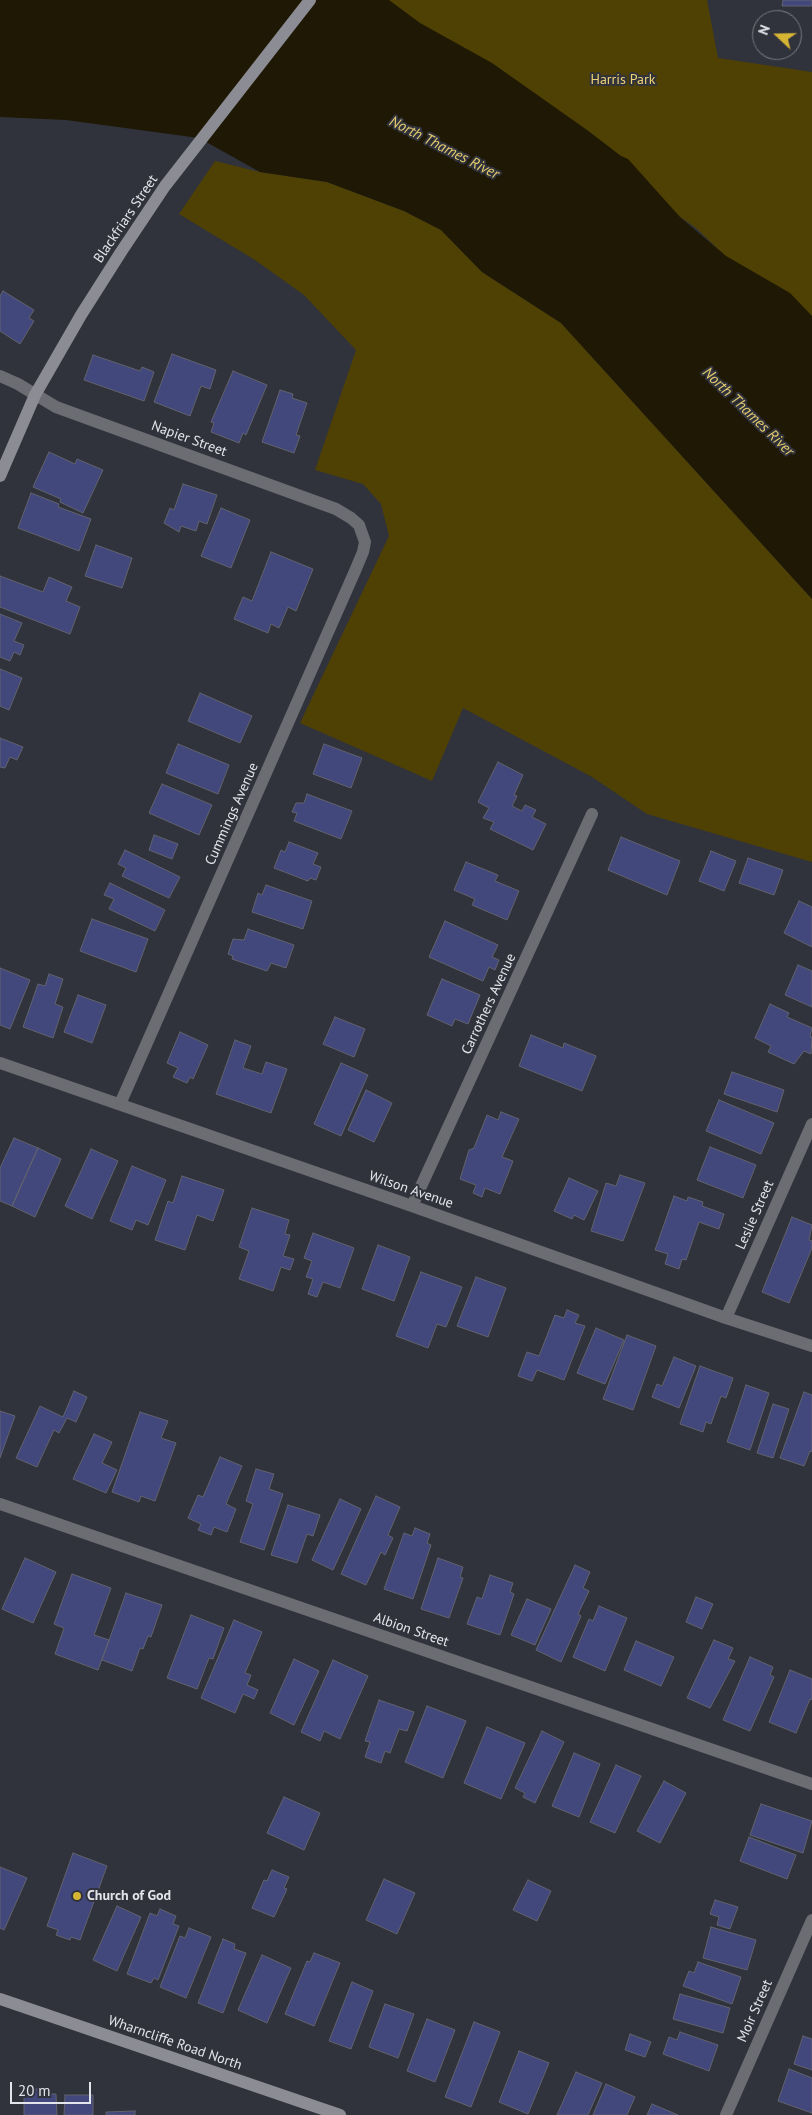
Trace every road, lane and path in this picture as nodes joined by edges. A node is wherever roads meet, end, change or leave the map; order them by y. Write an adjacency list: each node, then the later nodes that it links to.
1 (310, 0): 3 (street, Blackfriars Street)
2 (0, 376): 3 (street, Napier Street)
3 (35, 395): 4 (street, Blackfriars Street); 5 (street, Napier Street)
4 (0, 476)
5 (363, 534): 8 (street, Cummings Avenue)
6 (592, 814): 10 (street, Carrothers Avenue)
7 (0, 1063): 8 (street, Wilson Avenue)
8 (120, 1104): 10 (street, Wilson Avenue)
9 (812, 1124): 11 (street, Leslie Street)
10 (412, 1206): 11 (street, Wilson Avenue)
11 (726, 1318): 12 (street, Wilson Avenue)
12 (812, 1346)
13 (0, 1504): 14 (street, Albion Street)
14 (812, 1784)
15 (812, 1920): 18 (street, Moir Street)
16 (0, 1999): 17 (street, Wharncliffe Road North)
17 (340, 2115)
18 (726, 2115)

